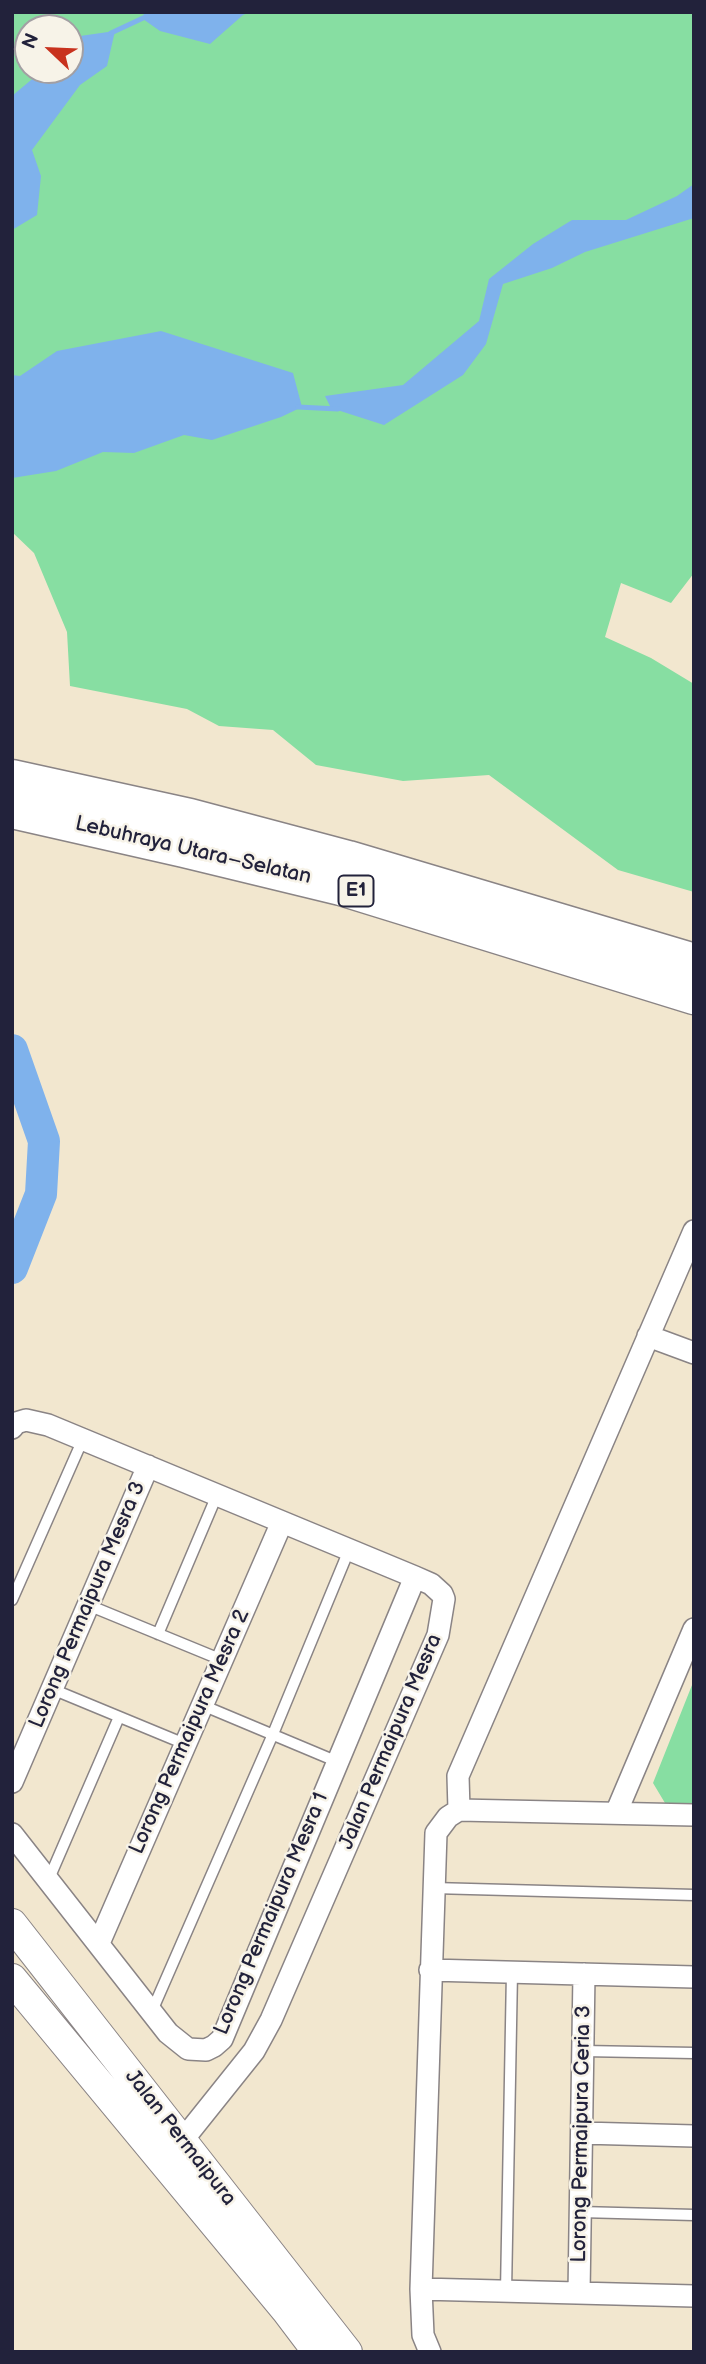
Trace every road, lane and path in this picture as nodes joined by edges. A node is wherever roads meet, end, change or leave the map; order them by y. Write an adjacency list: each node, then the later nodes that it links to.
1 (14, 794): 2 (highway, Lebuhraya Utara–Selatan / E1); 3 (highway, Lebuhraya Utara–Selatan / E1)
2 (694, 963)
3 (694, 995)
4 (694, 1231): 5 (street)
5 (648, 1336): 6 (street); 26 (street)
6 (694, 1353)
7 (12, 1428): 8 (street, Jalan Permaipura Mesra)
8 (83, 1439): 9 (street, Jalan Permaipura Mesra); 14 (lane)
9 (148, 1466): 10 (street, Jalan Permaipura Mesra); 15 (street, Lorong Permaipura Mesra 3)
10 (216, 1495): 11 (street, Jalan Permaipura Mesra); 17 (lane)
11 (282, 1522): 12 (street, Jalan Permaipura Mesra); 18 (street, Lorong Permaipura Mesra 2)
12 (349, 1550): 13 (street, Jalan Permaipura Mesra); 22 (lane)
13 (415, 1577): 24 (street, Lorong Permaipura Mesra 1); 45 (street, Jalan Permaipura Mesra)
14 (12, 1600)
15 (88, 1605): 17 (lane); 19 (street, Lorong Permaipura Mesra 3)
16 (694, 1629): 27 (street)
17 (158, 1634): 18 (lane)
18 (222, 1660): 20 (street, Lorong Permaipura Mesra 2)
19 (52, 1689): 21 (lane); 25 (street, Lorong Permaipura Mesra 3)
20 (202, 1705): 22 (lane); 23 (street, Lorong Permaipura Mesra 2)
21 (119, 1717): 23 (lane); 30 (lane)
22 (273, 1734): 24 (lane); 40 (lane)
23 (185, 1744): 34 (street, Lorong Permaipura Mesra 2)
24 (338, 1762): 40 (street, Lorong Permaipura Mesra 1)
25 (12, 1782)
26 (459, 1810): 27 (street); 31 (street)
27 (616, 1813): 28 (street)
28 (694, 1815)
29 (12, 1834): 30 (street, Lorong Permaipura Mesra 1)
30 (48, 1881): 34 (street, Lorong Permaipura Mesra 1)
31 (433, 1888): 32 (lane); 35 (street)
32 (694, 1895)
33 (12, 1924): 45 (main road, Jalan Permaipura)
34 (99, 1943): 40 (street, Lorong Permaipura Mesra 1)
35 (430, 1970): 36 (street); 48 (street)
36 (512, 1972): 37 (street); 49 (lane)
37 (584, 1974): 38 (street); 41 (street, Lorong Permaipura Ceria 3)
38 (694, 1977)
39 (12, 1979): 45 (main road, Jalan Permaipura)
40 (152, 2011)
41 (583, 2051): 42 (lane); 43 (street, Lorong Permaipura Ceria 3)
42 (694, 2053)
43 (582, 2133): 44 (street); 46 (street, Lorong Permaipura Ceria 3)
44 (694, 2136)
45 (171, 2150): 52 (main road, Jalan Permaipura); 53 (main road, Jalan Permaipura)
46 (580, 2213): 47 (lane); 50 (street, Lorong Permaipura Ceria 3)
47 (694, 2215)
48 (421, 2289): 49 (street); 54 (street)
49 (506, 2291): 50 (street)
50 (579, 2293): 51 (street)
51 (694, 2296)
52 (318, 2352)
53 (347, 2352)
54 (430, 2352)

